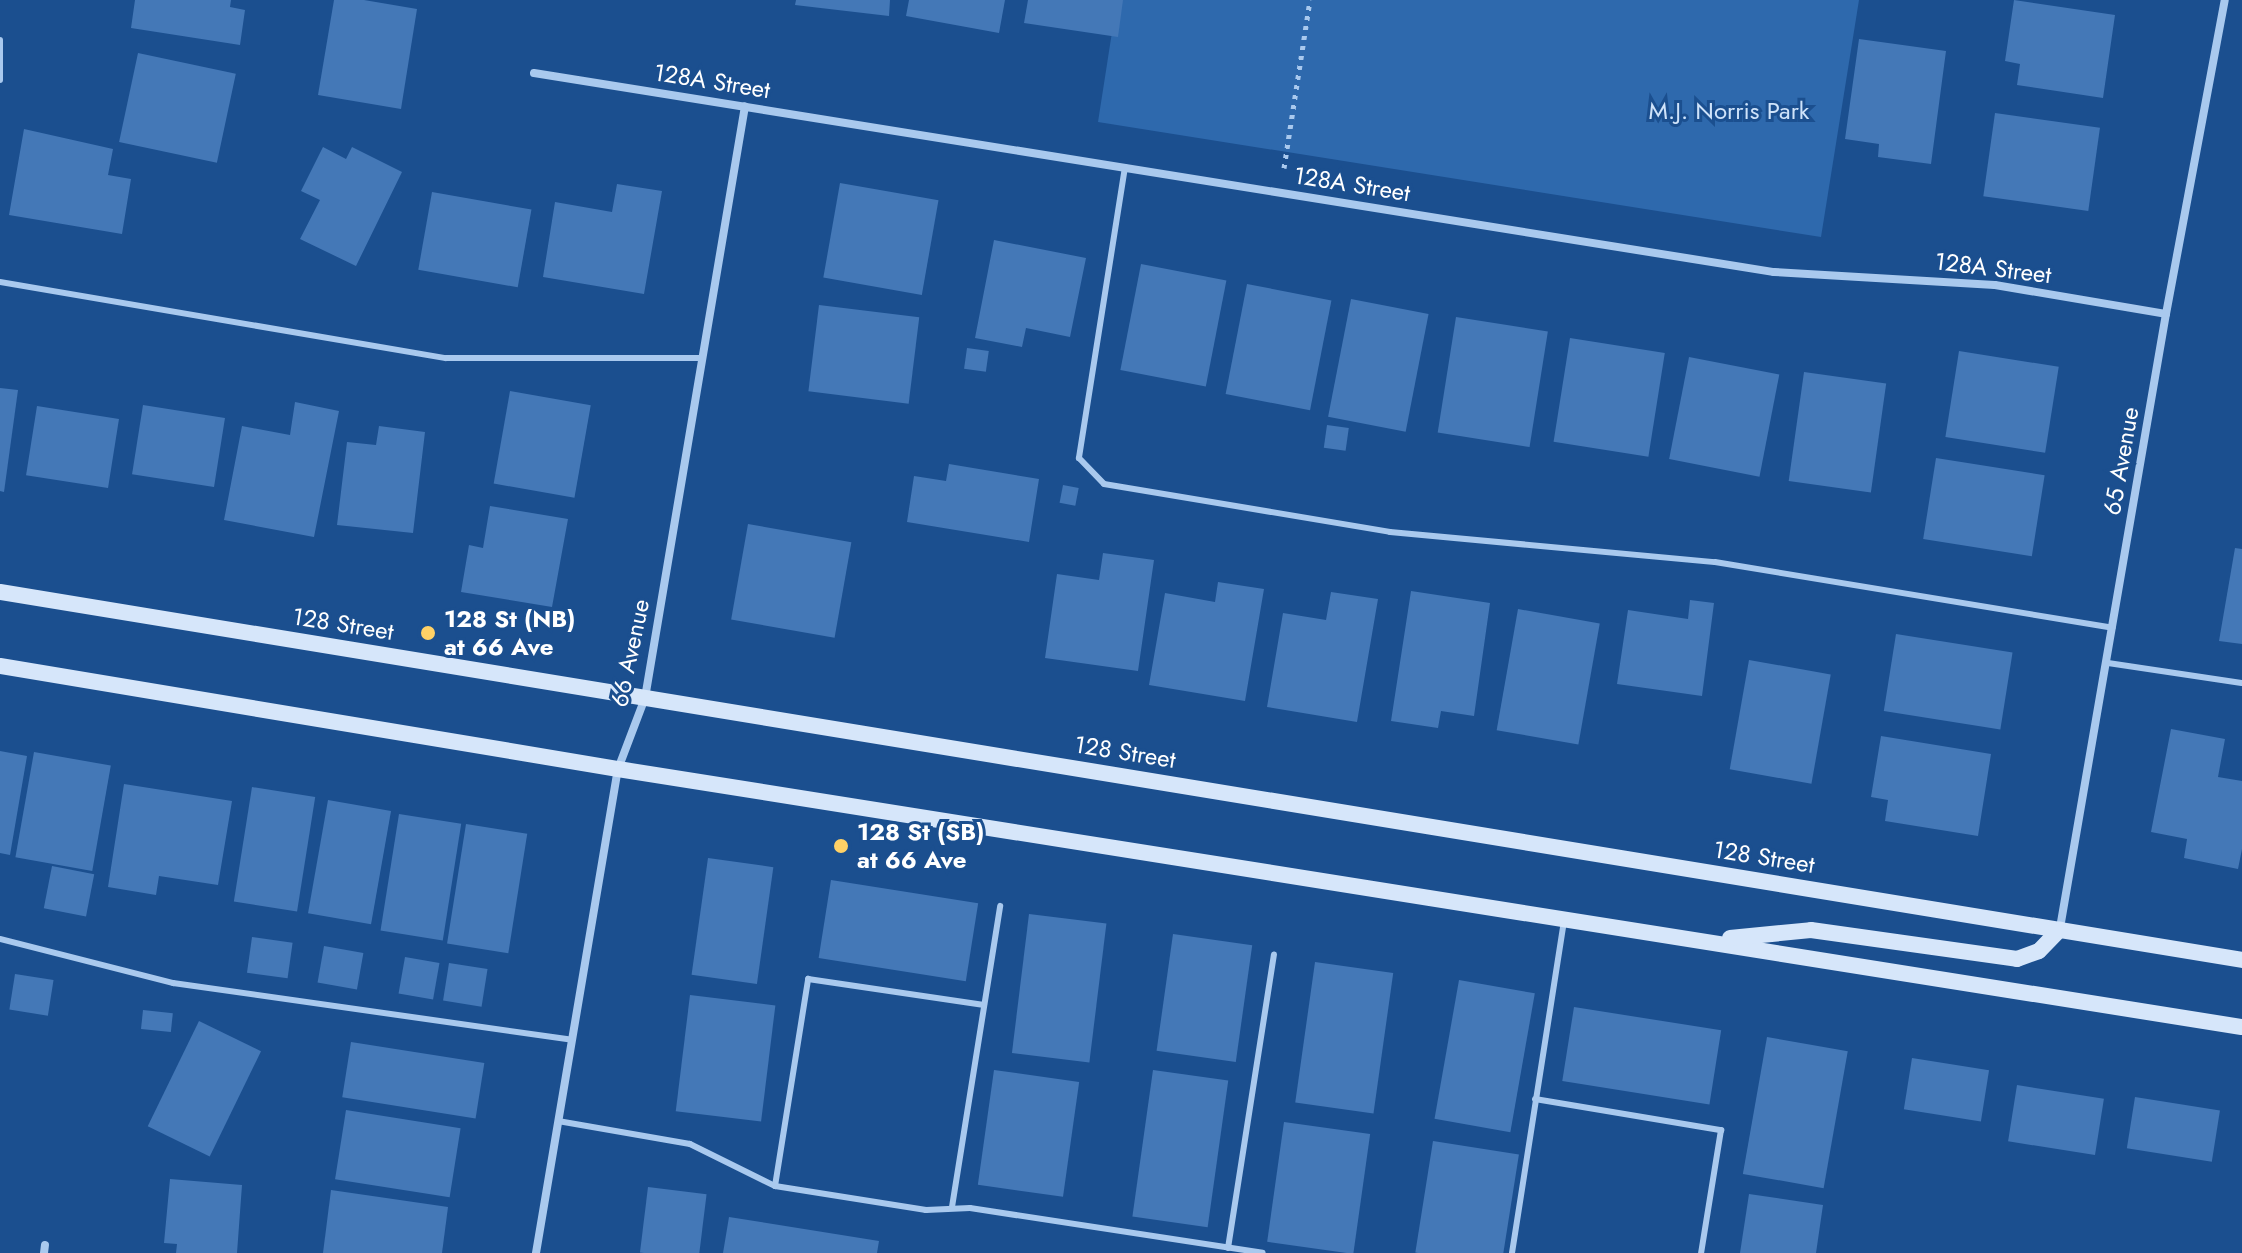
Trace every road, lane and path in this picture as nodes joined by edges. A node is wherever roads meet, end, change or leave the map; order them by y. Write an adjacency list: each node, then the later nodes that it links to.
1 (1310, 0): 8 (path)
2 (2225, 0): 10 (street, 65 Avenue)
3 (0, 40): 5 (lane)
4 (534, 73): 6 (street, 128A Street)
5 (0, 80)
6 (745, 106): 7 (street, 128A Street); 11 (street, 66 Avenue)
7 (1125, 167): 10 (street, 128A Street); 13 (lane)
8 (1284, 168)
9 (0, 282): 11 (lane)
10 (2166, 314): 13 (street, 65 Avenue)
11 (702, 358): 17 (street, 66 Avenue)
12 (0, 592): 17 (main road, 128 Street)
13 (2113, 628): 14 (street, 65 Avenue)
14 (2108, 663): 16 (lane); 21 (street, 65 Avenue)
15 (0, 666): 18 (main road)
16 (2242, 683)
17 (645, 698): 18 (street, 66 Avenue); 21 (main road, 128 Street)
18 (618, 769): 20 (main road); 28 (street, 66 Avenue)
19 (1000, 906): 26 (lane)
20 (1564, 917): 23 (main road); 29 (lane)
21 (2060, 929): 23 (main road); 25 (main road, 128 Street)
22 (0, 939): 28 (lane)
23 (1708, 940): 27 (main road)
24 (1274, 955): 33 (lane)
25 (2242, 960)
26 (984, 1005): 31 (lane); 32 (lane)
27 (2242, 1027)
28 (572, 1040): 30 (street, 66 Avenue)
29 (1535, 1099): 36 (lane); 37 (lane)
30 (558, 1121): 31 (lane); 34 (street, 66 Avenue)
31 (775, 1186): 32 (lane)
32 (952, 1207): 33 (lane)
33 (1228, 1248): 35 (lane)
34 (536, 1253)
35 (1263, 1253)
36 (1512, 1253)
37 (1701, 1253)

